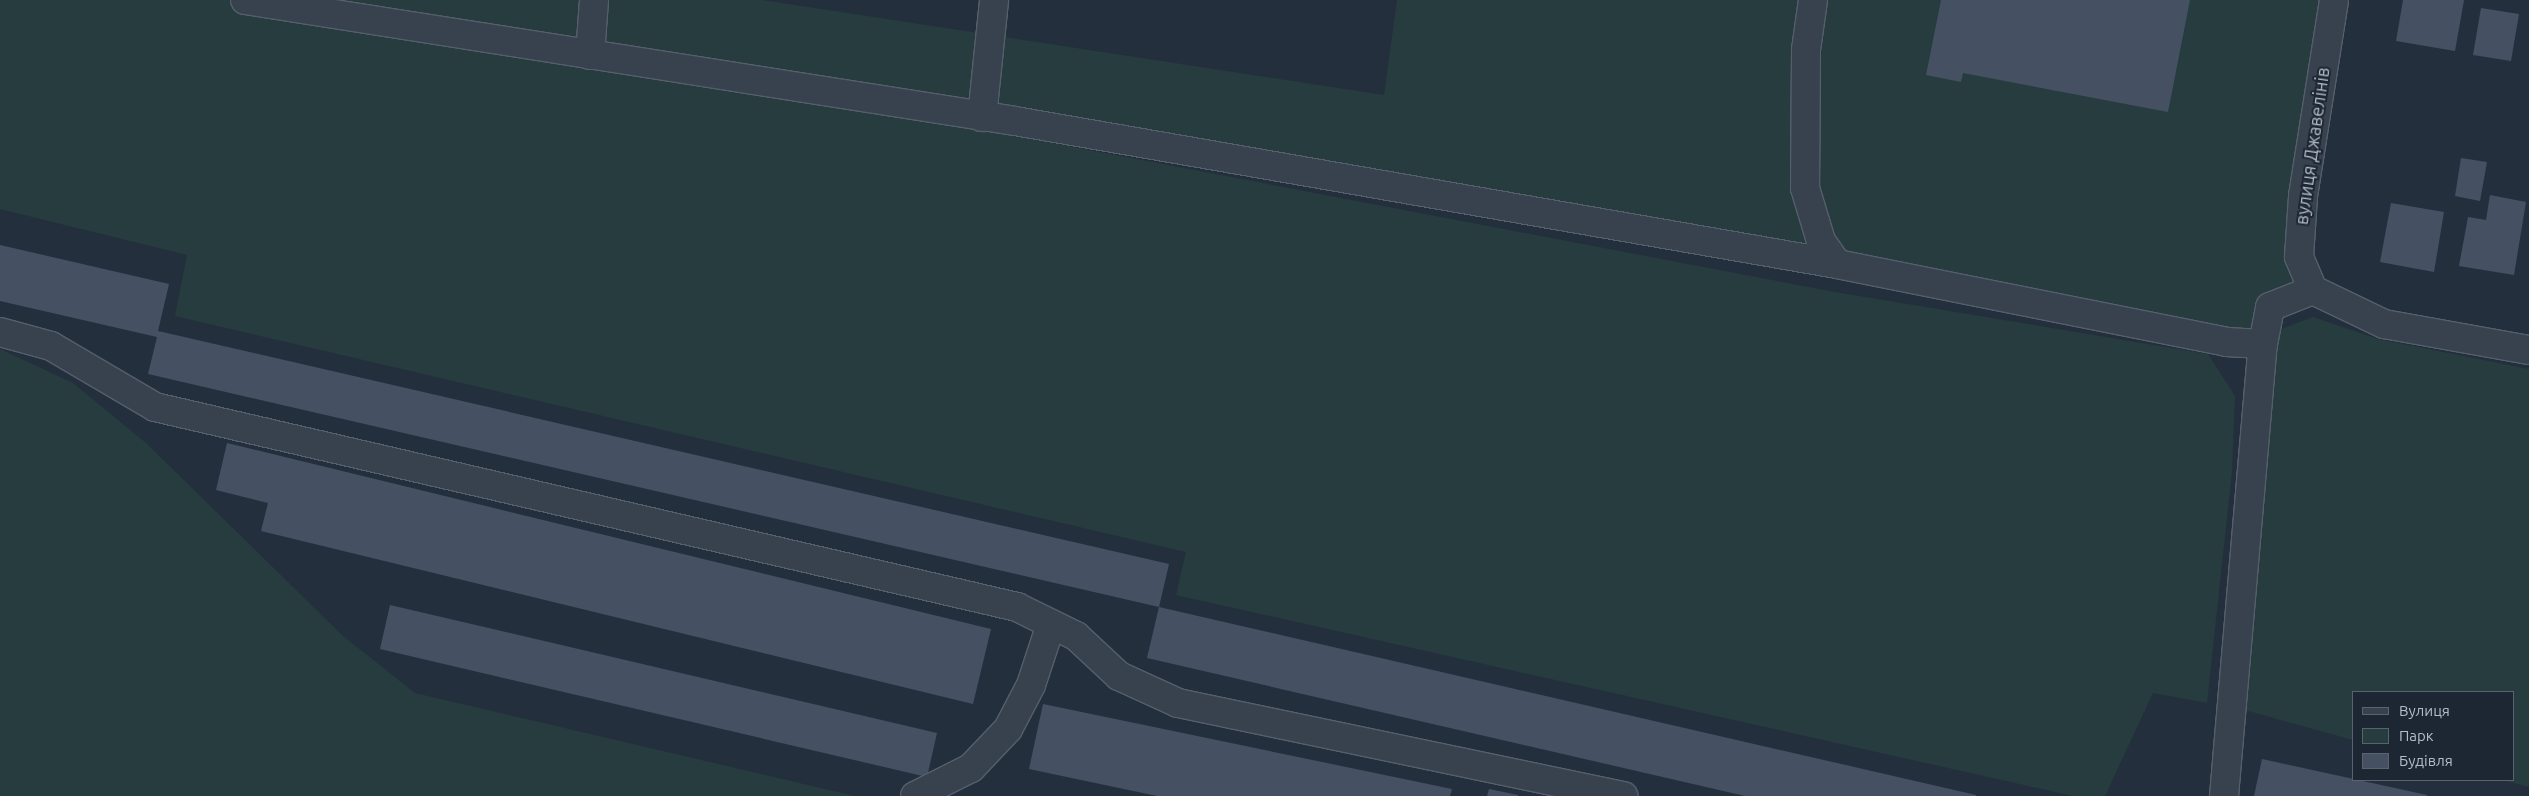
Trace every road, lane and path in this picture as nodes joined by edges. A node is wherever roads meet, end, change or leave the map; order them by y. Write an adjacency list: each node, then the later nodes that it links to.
1 (250, 0): 6 (street)
2 (594, 0): 6 (street)
3 (994, 0): 7 (street)
4 (1813, 0): 8 (street)
5 (2334, 0): 9 (street, вулиця Джавелінів)
6 (590, 55): 7 (street)
7 (982, 117): 8 (street)
8 (1837, 264): 11 (street)
9 (2313, 290): 11 (street); 12 (street)
10 (0, 332): 13 (street)
11 (2263, 344): 16 (street)
12 (2529, 350)
13 (1051, 624): 14 (street); 15 (street)
14 (915, 796)
15 (1623, 796)
16 (2224, 796)

